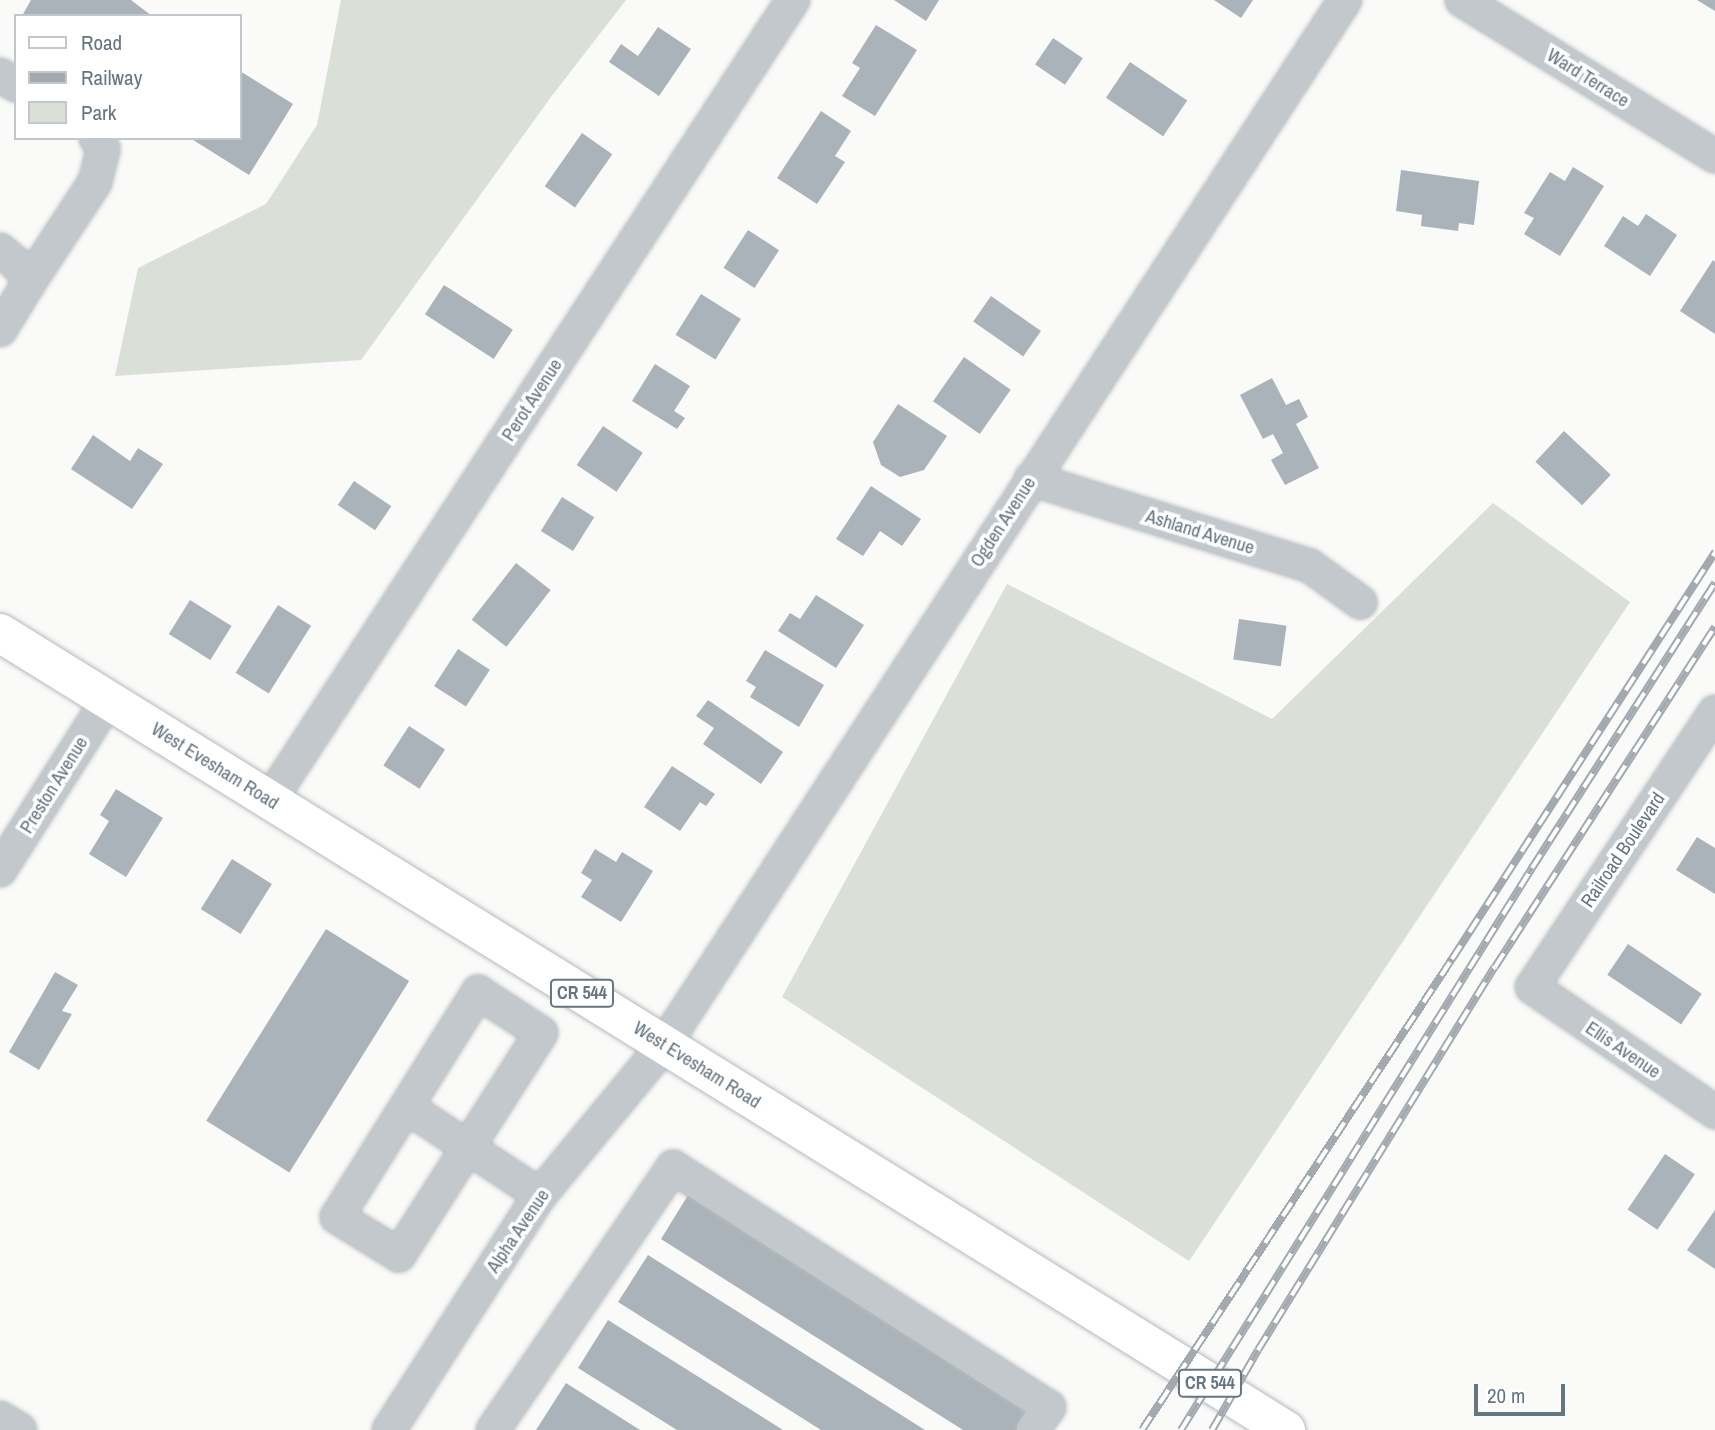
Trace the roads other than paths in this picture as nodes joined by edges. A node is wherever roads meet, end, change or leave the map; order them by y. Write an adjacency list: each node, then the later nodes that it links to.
1 (793, 0): 14 (street, Perot Avenue)
2 (1345, 0): 9 (street, Ogden Avenue)
3 (1462, 0): 5 (street, Ward Terrace)
4 (97, 140): 7 (street)
5 (1715, 156)
6 (0, 250): 7 (street)
7 (30, 281): 8 (street)
8 (0, 330)
9 (1031, 479): 10 (street, Ashland Avenue); 17 (street, Ogden Avenue)
10 (1360, 602)
11 (0, 633): 12 (main road, West Evesham Road / CR 544)
12 (108, 700): 14 (main road, West Evesham Road / CR 544); 15 (street, Preston Avenue)
13 (1715, 712): 16 (street, Railroad Boulevard)
14 (270, 800): 17 (main road, West Evesham Road / CR 544)
15 (0, 870)
16 (1532, 987): 19 (street, Ellis Avenue)
17 (664, 1045): 21 (street, Alpha Avenue); 27 (main road, West Evesham Road / CR 544)
18 (407, 1107): 20 (street); 20 (street); 20 (street)
19 (1715, 1112)
20 (466, 1147): 21 (street)
21 (540, 1195): 24 (street, Alpha Avenue)
22 (0, 1418): 23 (street)
23 (20, 1430)
24 (390, 1430)
25 (493, 1430): 26 (street)
26 (1034, 1430)
27 (1286, 1430)

